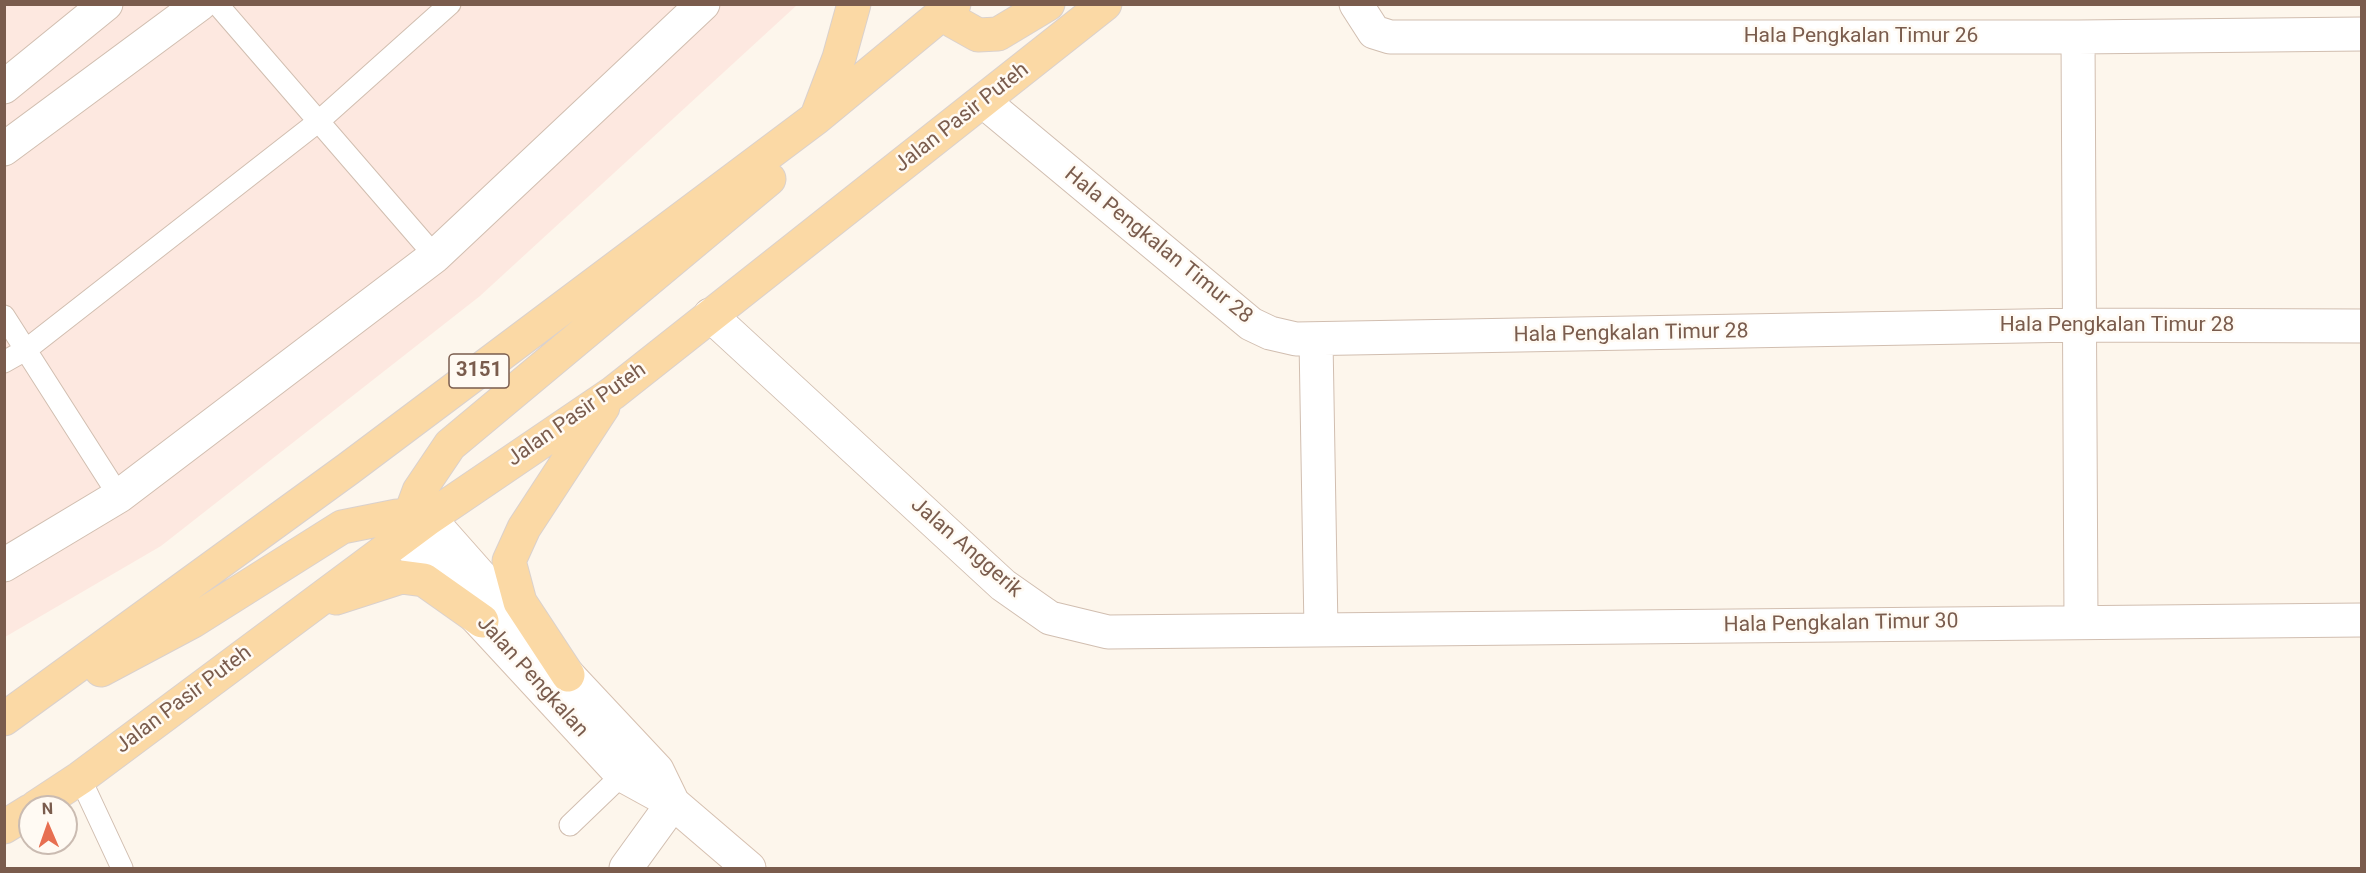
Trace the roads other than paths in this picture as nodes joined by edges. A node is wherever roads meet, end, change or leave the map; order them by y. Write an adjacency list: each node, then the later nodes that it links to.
1 (106, 4): 13 (street)
2 (200, 4): 17 (street)
3 (217, 4): 16 (lane)
4 (450, 4): 16 (lane)
5 (703, 4): 18 (street)
6 (854, 4): 15 (main road)
7 (1048, 4): 9 (main road)
8 (1105, 4): 14 (main road, Jalan Pasir Puteh)
9 (952, 9): 15 (main road, 3151); 28 (main road)
10 (1361, 14): 12 (street, Hala Pengkalan Timur 26)
11 (2361, 34): 12 (street, Hala Pengkalan Timur 26)
12 (2078, 37): 21 (street)
13 (4, 87)
14 (983, 101): 19 (main road, Jalan Pasir Puteh); 23 (street, Hala Pengkalan Timur 28)
15 (816, 118): 36 (main road, 3151)
16 (319, 122): 18 (lane); 24 (lane)
17 (4, 150)
18 (435, 256): 27 (street)
19 (710, 315): 26 (main road, Jalan Pasir Puteh); 34 (street, Jalan Anggerik)
20 (4, 316): 24 (lane)
21 (2079, 325): 22 (street, Hala Pengkalan Timur 28); 23 (street, Hala Pengkalan Timur 28); 33 (street)
22 (2361, 326)
23 (1316, 340): 34 (street)
24 (27, 349): 25 (lane); 27 (lane)
25 (4, 362)
26 (613, 393): 28 (main road, Jalan Pasir Puteh); 35 (main road)
27 (119, 496): 29 (street)
28 (413, 524): 30 (main road, Jalan Pasir Puteh); 32 (street, Jalan Pengkalan); 35 (street, Jalan Pengkalan); 36 (main road)
29 (4, 565)
30 (306, 608): 32 (main road); 38 (main road, Jalan Pasir Puteh)
31 (2361, 620): 33 (street, Hala Pengkalan Timur 30)
32 (482, 621): 37 (street, Jalan Pengkalan)
33 (2080, 621): 34 (street, Hala Pengkalan Timur 30)
34 (1321, 630)
35 (568, 675): 40 (street, Jalan Pengkalan)
36 (4, 720)
37 (622, 775): 40 (street, Jalan Pengkalan); 42 (lane)
38 (80, 778): 39 (main road, Jalan Pasir Puteh); 44 (lane)
39 (54, 795)
40 (673, 803): 45 (street); 46 (street, Jalan Pengkalan)
41 (18, 818): 43 (main road)
42 (570, 825)
43 (4, 827)
44 (122, 868)
45 (626, 868)
46 (749, 868)

